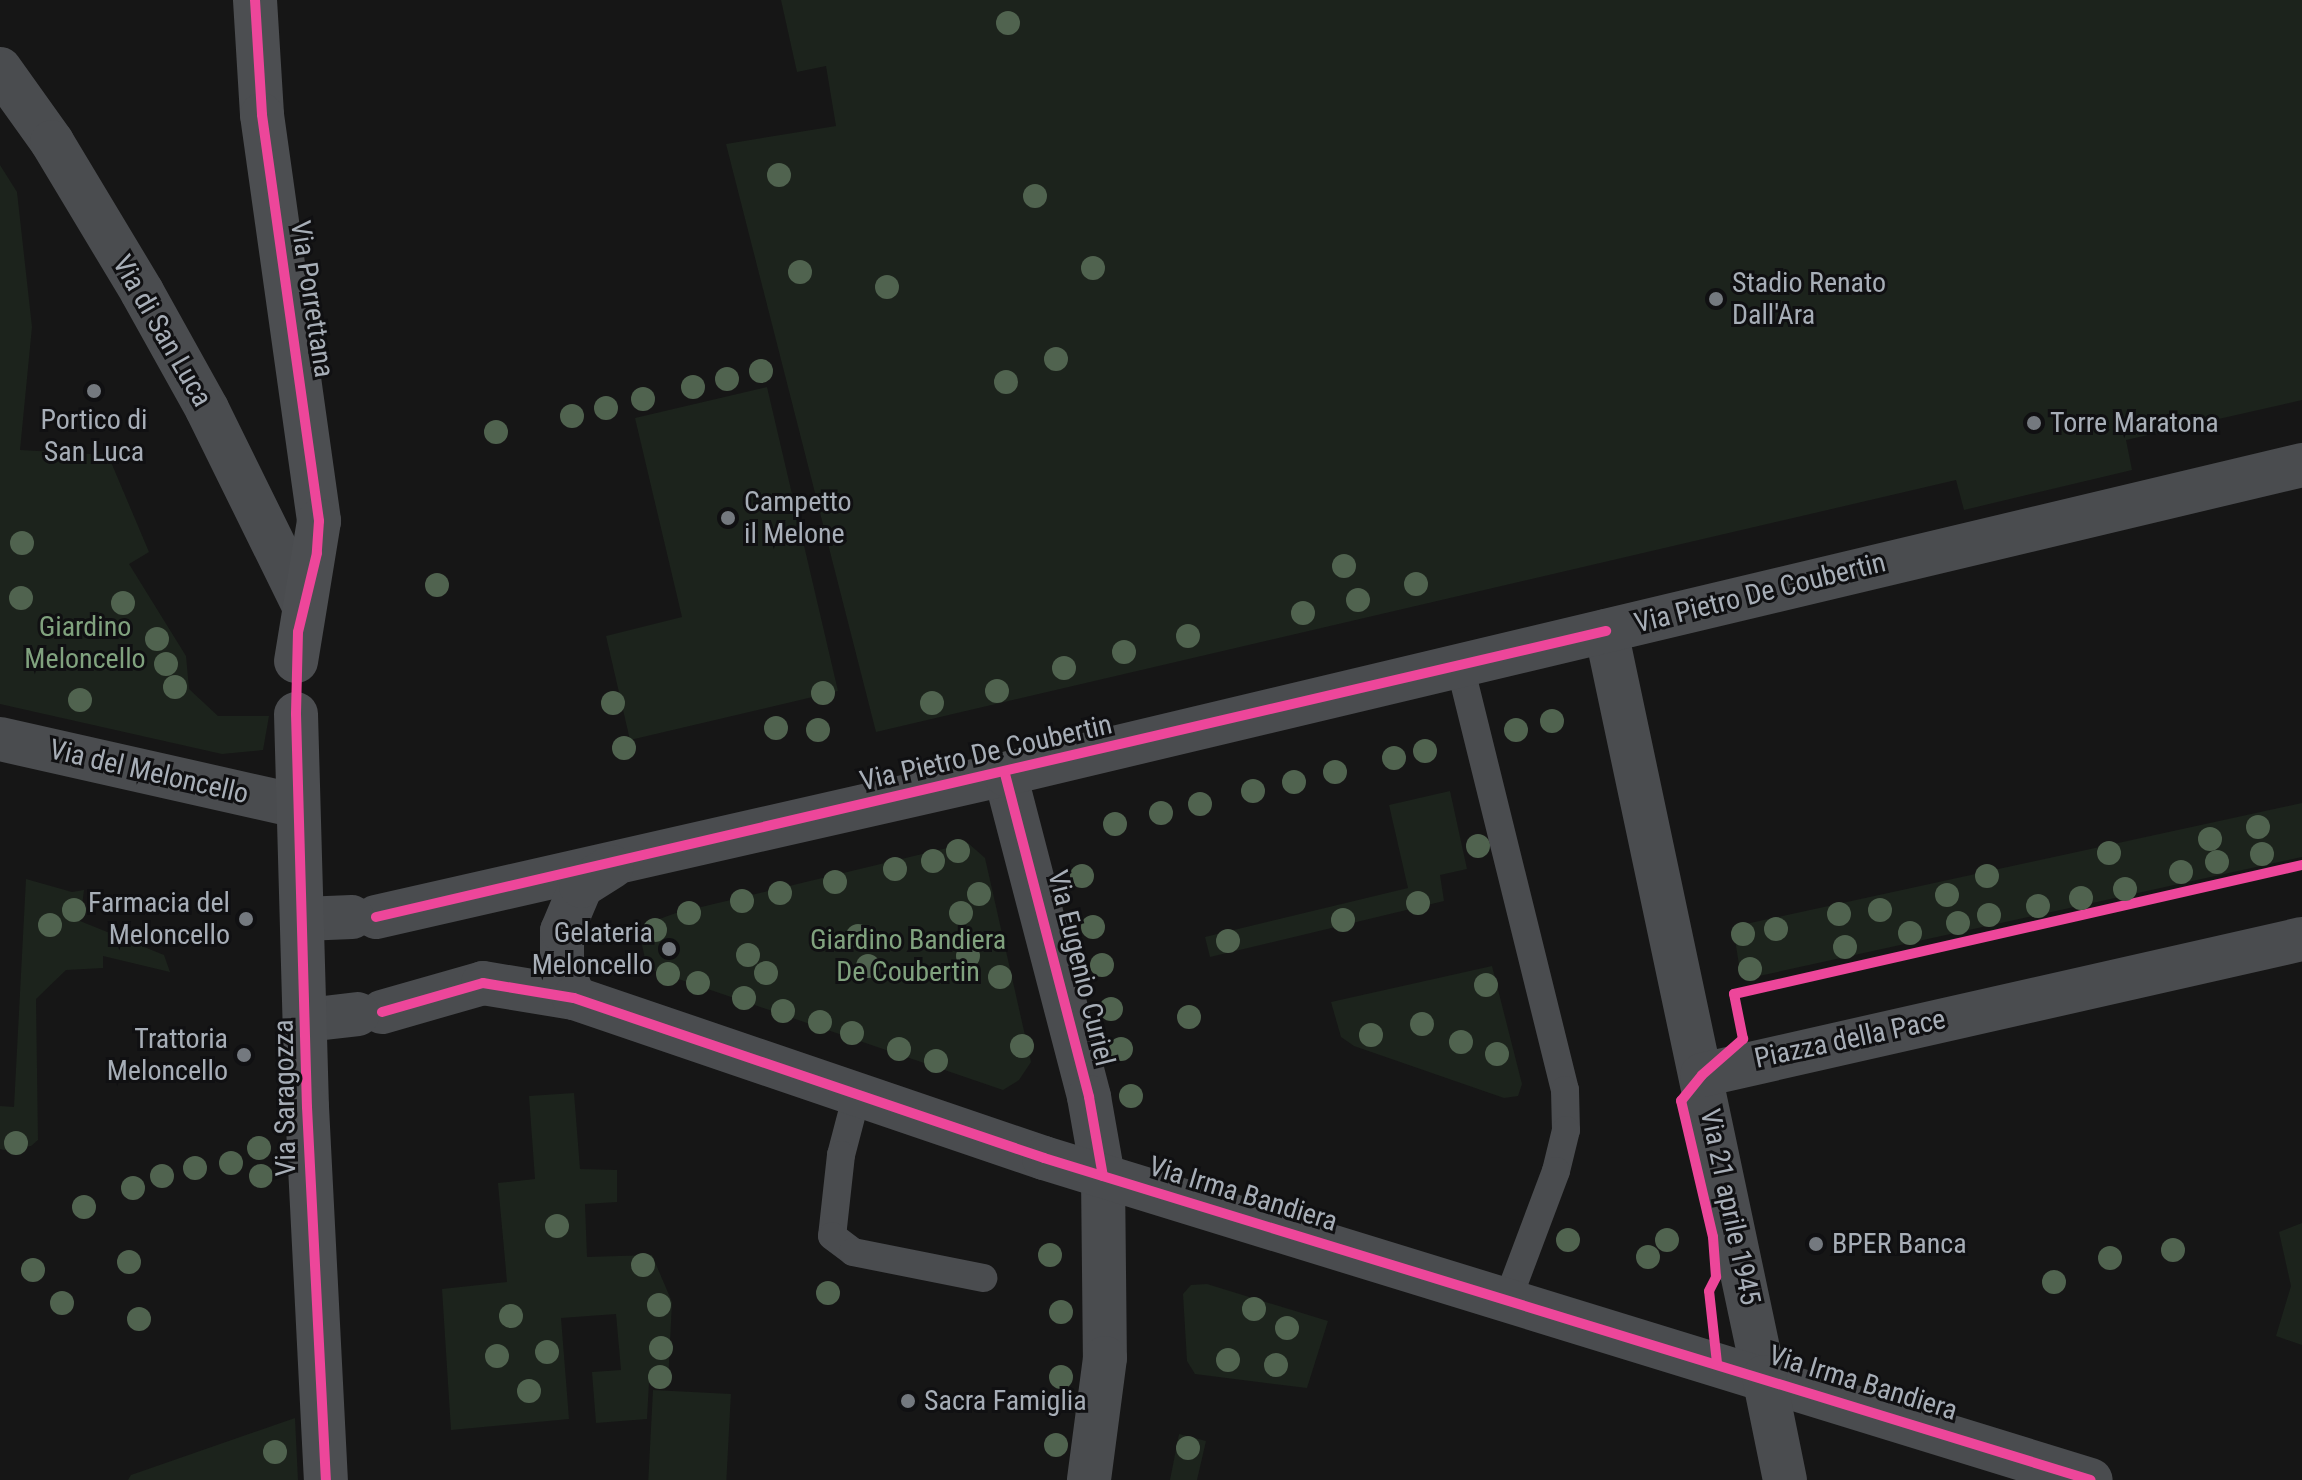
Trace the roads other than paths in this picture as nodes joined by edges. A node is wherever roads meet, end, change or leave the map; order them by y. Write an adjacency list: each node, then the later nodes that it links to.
1 (255, 0): 4 (main road, Via Porrettana)
2 (0, 69): 4 (street, Via di San Luca)
3 (2302, 465): 5 (street, Via Pietro De Coubertin)
4 (303, 604): 6 (main road)
5 (1606, 631): 7 (street, Via Pietro De Coubertin); 17 (street)
6 (296, 661)
7 (1460, 666): 10 (street, Via Pietro De Coubertin); 21 (lane)
8 (296, 714): 11 (main road, Via Saragozza)
9 (0, 739): 11 (street, Via del Meloncello)
10 (1005, 774): 12 (street, Via Pietro De Coubertin); 19 (street, Via Eugenio Curiel)
11 (298, 806): 13 (main road, Via Saragozza)
12 (613, 865): 13 (street, Via Pietro De Coubertin); 15 (street)
13 (303, 919): 16 (main road, Via Saragozza)
14 (2302, 939): 17 (street, Piazza della Pace)
15 (574, 998): 16 (street, Via Irma Bandiera); 18 (street, Via Irma Bandiera)
16 (307, 1020): 23 (main road, Via Saragozza)
17 (1702, 1075): 22 (street, Via 21 aprile 1945)
18 (857, 1094): 19 (street, Via Irma Bandiera); 20 (lane)
19 (1103, 1176): 21 (street, Via Irma Bandiera); 24 (street, Via Eugenio Curiel)
20 (983, 1278)
21 (1508, 1299): 22 (street, Via Irma Bandiera)
22 (1764, 1377): 25 (street, Via 21 aprile 1945); 26 (street, Via Irma Bandiera)
23 (326, 1480)
24 (1089, 1480)
25 (1785, 1480)
26 (2091, 1480)

